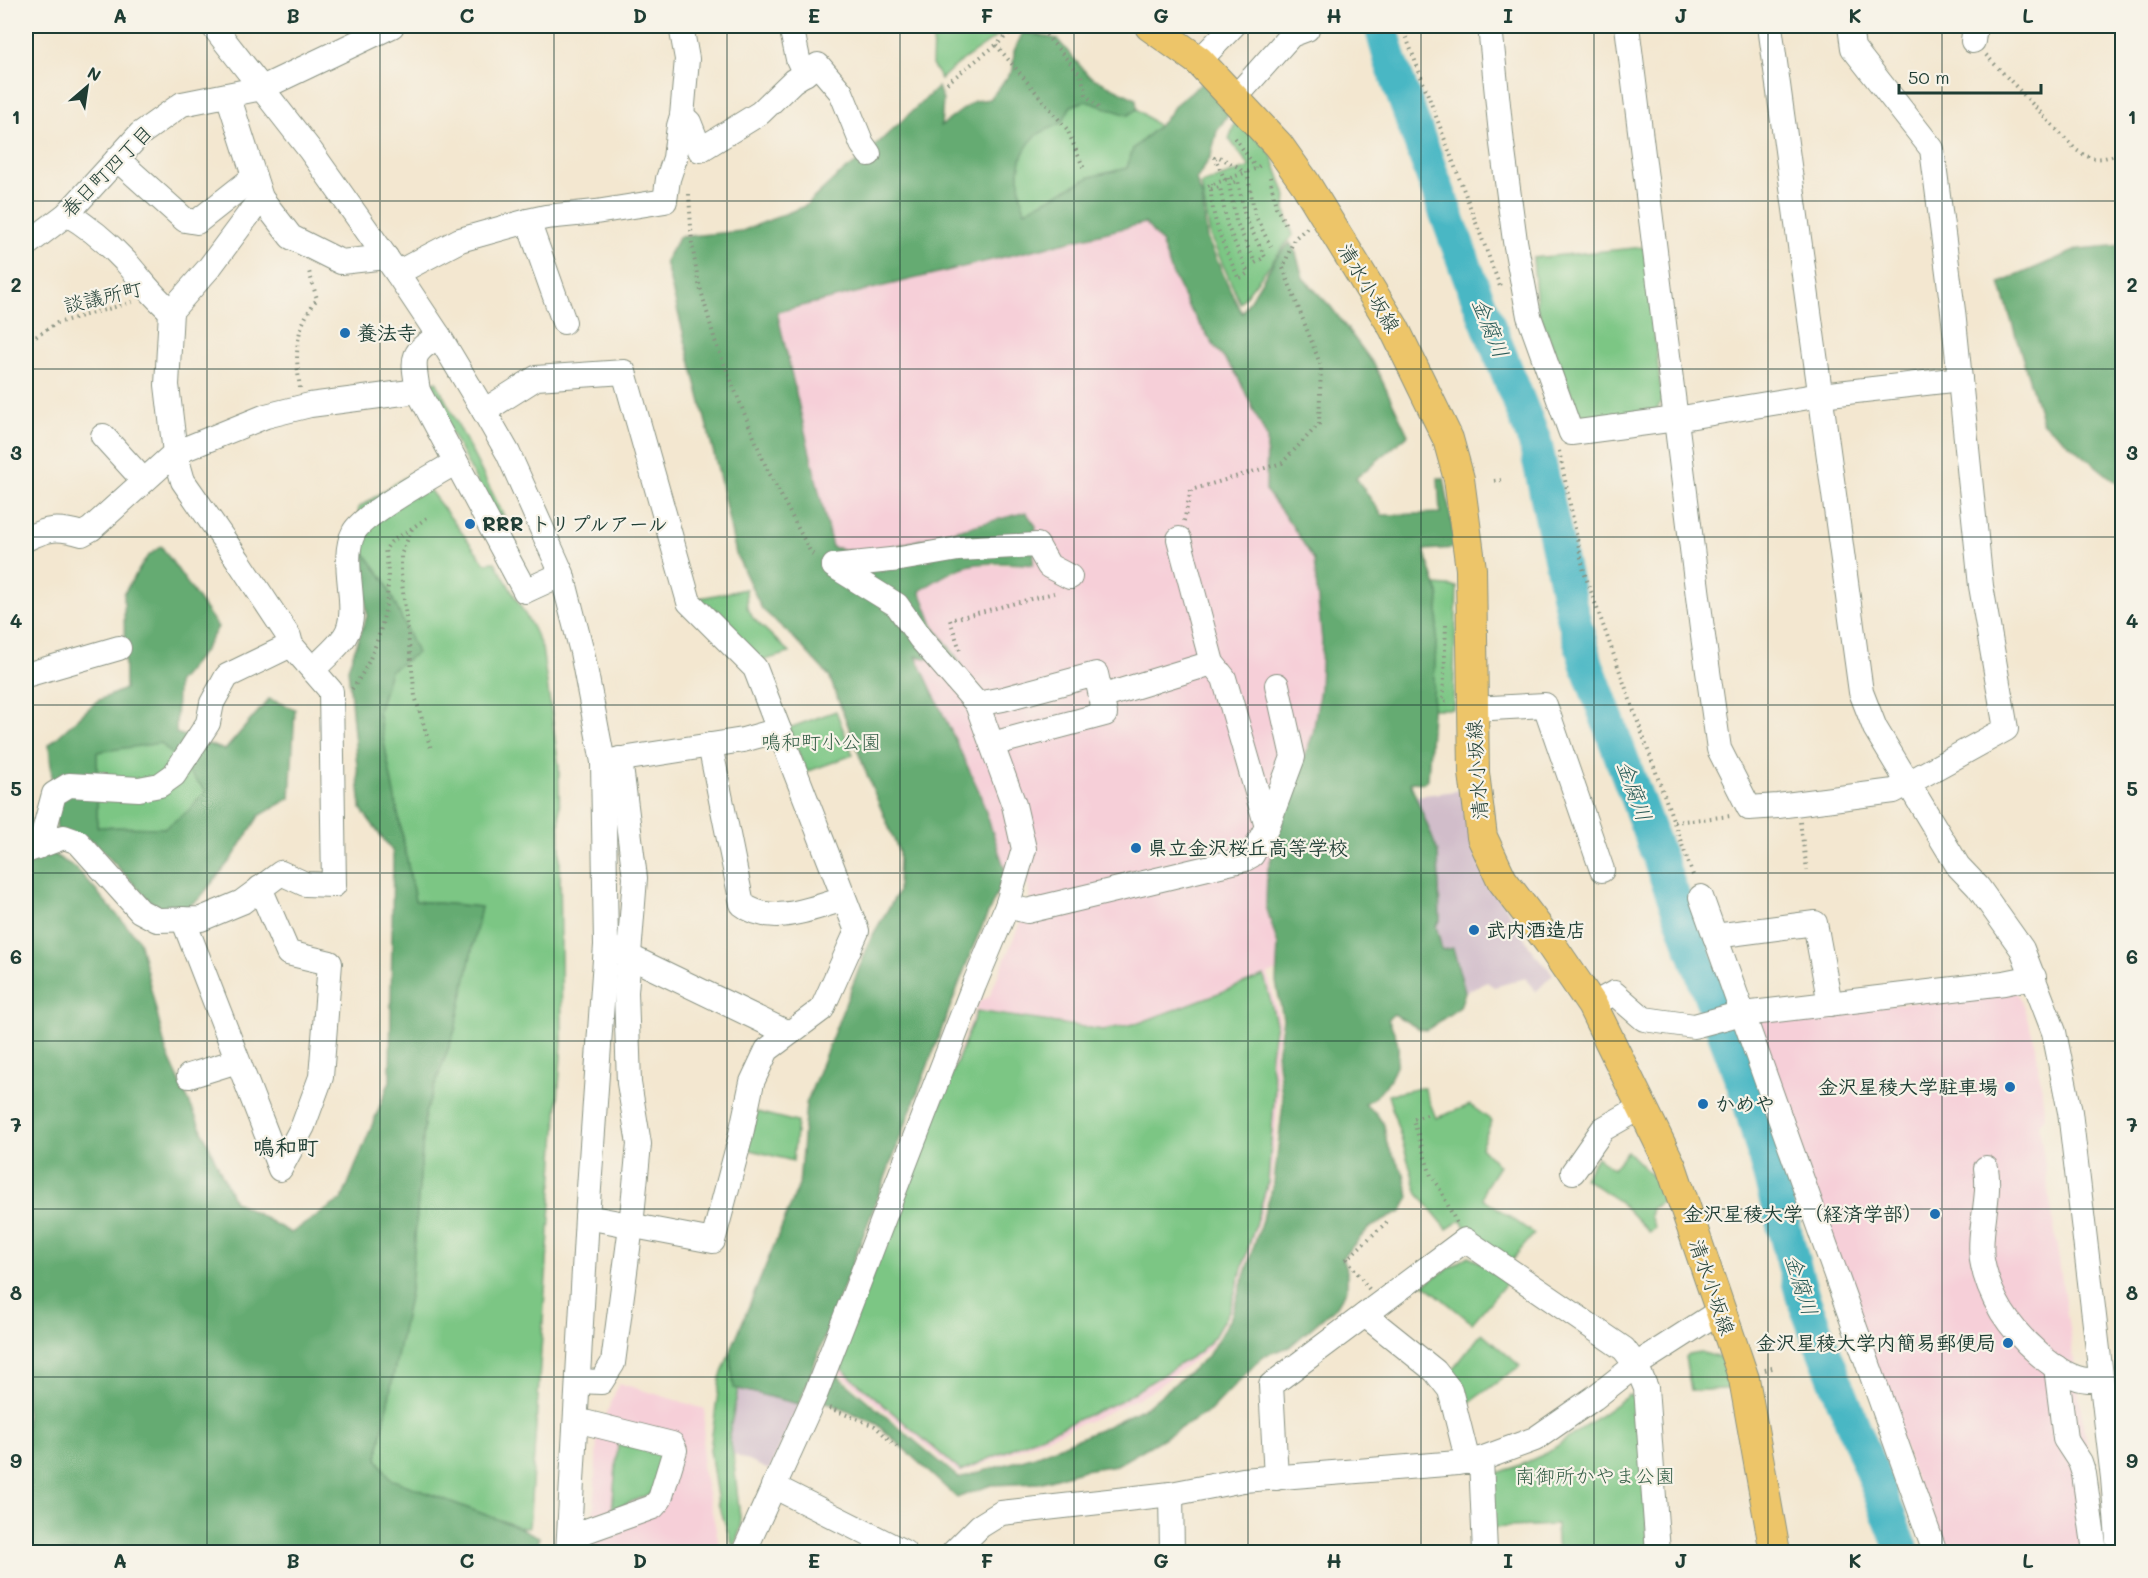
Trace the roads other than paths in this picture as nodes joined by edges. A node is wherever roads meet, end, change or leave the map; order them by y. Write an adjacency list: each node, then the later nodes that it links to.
1 (213, 26): 14 (street)
2 (392, 26): 14 (street, 春日町四丁目)
3 (681, 26): 17 (street)
4 (791, 26): 13 (street)
5 (1150, 26): 12 (main road, 清水小坂線)
6 (1233, 26): 12 (street)
7 (1490, 26): 33 (street)
8 (1627, 26): 33 (street)
9 (1770, 26): 31 (street)
10 (1850, 26): 29 (street)
11 (1307, 28): 16 (street)
12 (1198, 61): 16 (main road, 清水小坂線)
13 (805, 74): 17 (street); 18 (street)
14 (262, 88): 15 (street, 春日町四丁目); 25 (street)
15 (228, 95): 19 (street, 春日町四丁目); 21 (street)
16 (1234, 99): 50 (main road, 清水小坂線)
17 (681, 119): 20 (street); 23 (street)
18 (866, 149)
19 (117, 159): 21 (street); 22 (street, 春日町四丁目)
20 (687, 167)
21 (258, 188): 25 (street); 26 (street)
22 (67, 214): 24 (street, 春日町四丁目); 26 (street)
23 (528, 221): 25 (street); 27 (street)
24 (26, 245)
25 (392, 265): 28 (street)
26 (164, 306): 35 (street)
27 (564, 322)
28 (439, 336): 30 (street); 32 (street)
29 (1960, 379): 31 (street); 55 (street)
30 (418, 391): 35 (street); 36 (street)
31 (1821, 395): 33 (street); 55 (street)
32 (484, 411): 40 (street); 51 (street)
33 (1677, 419): 55 (street)
34 (103, 436): 37 (street)
35 (176, 453): 37 (street); 42 (street)
36 (456, 462): 40 (street); 45 (street)
37 (144, 481): 38 (street)
38 (26, 539)
39 (1179, 539): 44 (street)
40 (562, 574): 54 (street)
41 (1070, 576): 49 (street)
42 (291, 645): 45 (street); 57 (street)
43 (119, 648): 46 (street)
44 (1212, 663): 48 (street); 56 (street)
45 (313, 670): 59 (street)
46 (26, 675)
47 (1277, 685): 56 (street)
48 (1101, 697): 49 (street); 52 (street)
49 (977, 704): 52 (street)
50 (1473, 709): 58 (street); 69 (main road, 清水小坂線)
51 (779, 730): 53 (street); 61 (street)
52 (992, 744): 62 (street)
53 (710, 745): 54 (street); 61 (street)
54 (612, 761): 65 (street); 66 (street)
55 (1909, 784): 67 (street)
56 (1267, 827): 62 (street)
57 (33, 849): 63 (street)
58 (1602, 870)
59 (260, 888): 63 (street); 72 (street)
60 (1701, 897): 64 (street)
61 (844, 899): 71 (street)
62 (1007, 906): 90 (street)
63 (183, 919): 72 (street)
64 (1715, 936): 68 (street); 70 (street)
65 (606, 945): 66 (street); 73 (street)
66 (629, 956): 71 (street); 74 (street)
67 (2034, 976): 68 (street); 85 (street)
68 (1830, 1004): 70 (street)
69 (1592, 1005): 70 (street); 76 (main road, 清水小坂線)
70 (1739, 1015): 100 (street)
71 (788, 1033): 80 (street)
72 (237, 1061): 75 (street)
73 (597, 1072): 74 (street); 79 (street)
74 (628, 1075): 80 (street)
75 (189, 1076)
76 (1643, 1110): 78 (street); 82 (main road, 清水小坂線)
77 (1986, 1168): 84 (street)
78 (1573, 1172)
79 (587, 1217): 80 (street); 86 (street)
80 (631, 1226): 86 (street)
81 (1372, 1310): 83 (street); 88 (street); 89 (street)
82 (1720, 1311): 83 (street); 99 (main road, 清水小坂線)
83 (1636, 1365): 88 (street); 98 (street)
84 (2056, 1367): 85 (street); 101 (street)
85 (2102, 1378): 102 (street)
86 (578, 1381): 87 (street)
87 (576, 1420): 92 (street); 92 (street)
88 (1475, 1461): 89 (street); 97 (street)
89 (1276, 1478): 91 (street)
90 (773, 1486): 93 (street); 94 (street)
91 (1171, 1494): 95 (street); 96 (street)
92 (568, 1545)
93 (744, 1552)
94 (904, 1552)
95 (954, 1552)
96 (1172, 1552)
97 (1485, 1552)
98 (1658, 1552)
99 (1775, 1552)
100 (1935, 1552)
101 (2095, 1552)
102 (2119, 1552)

